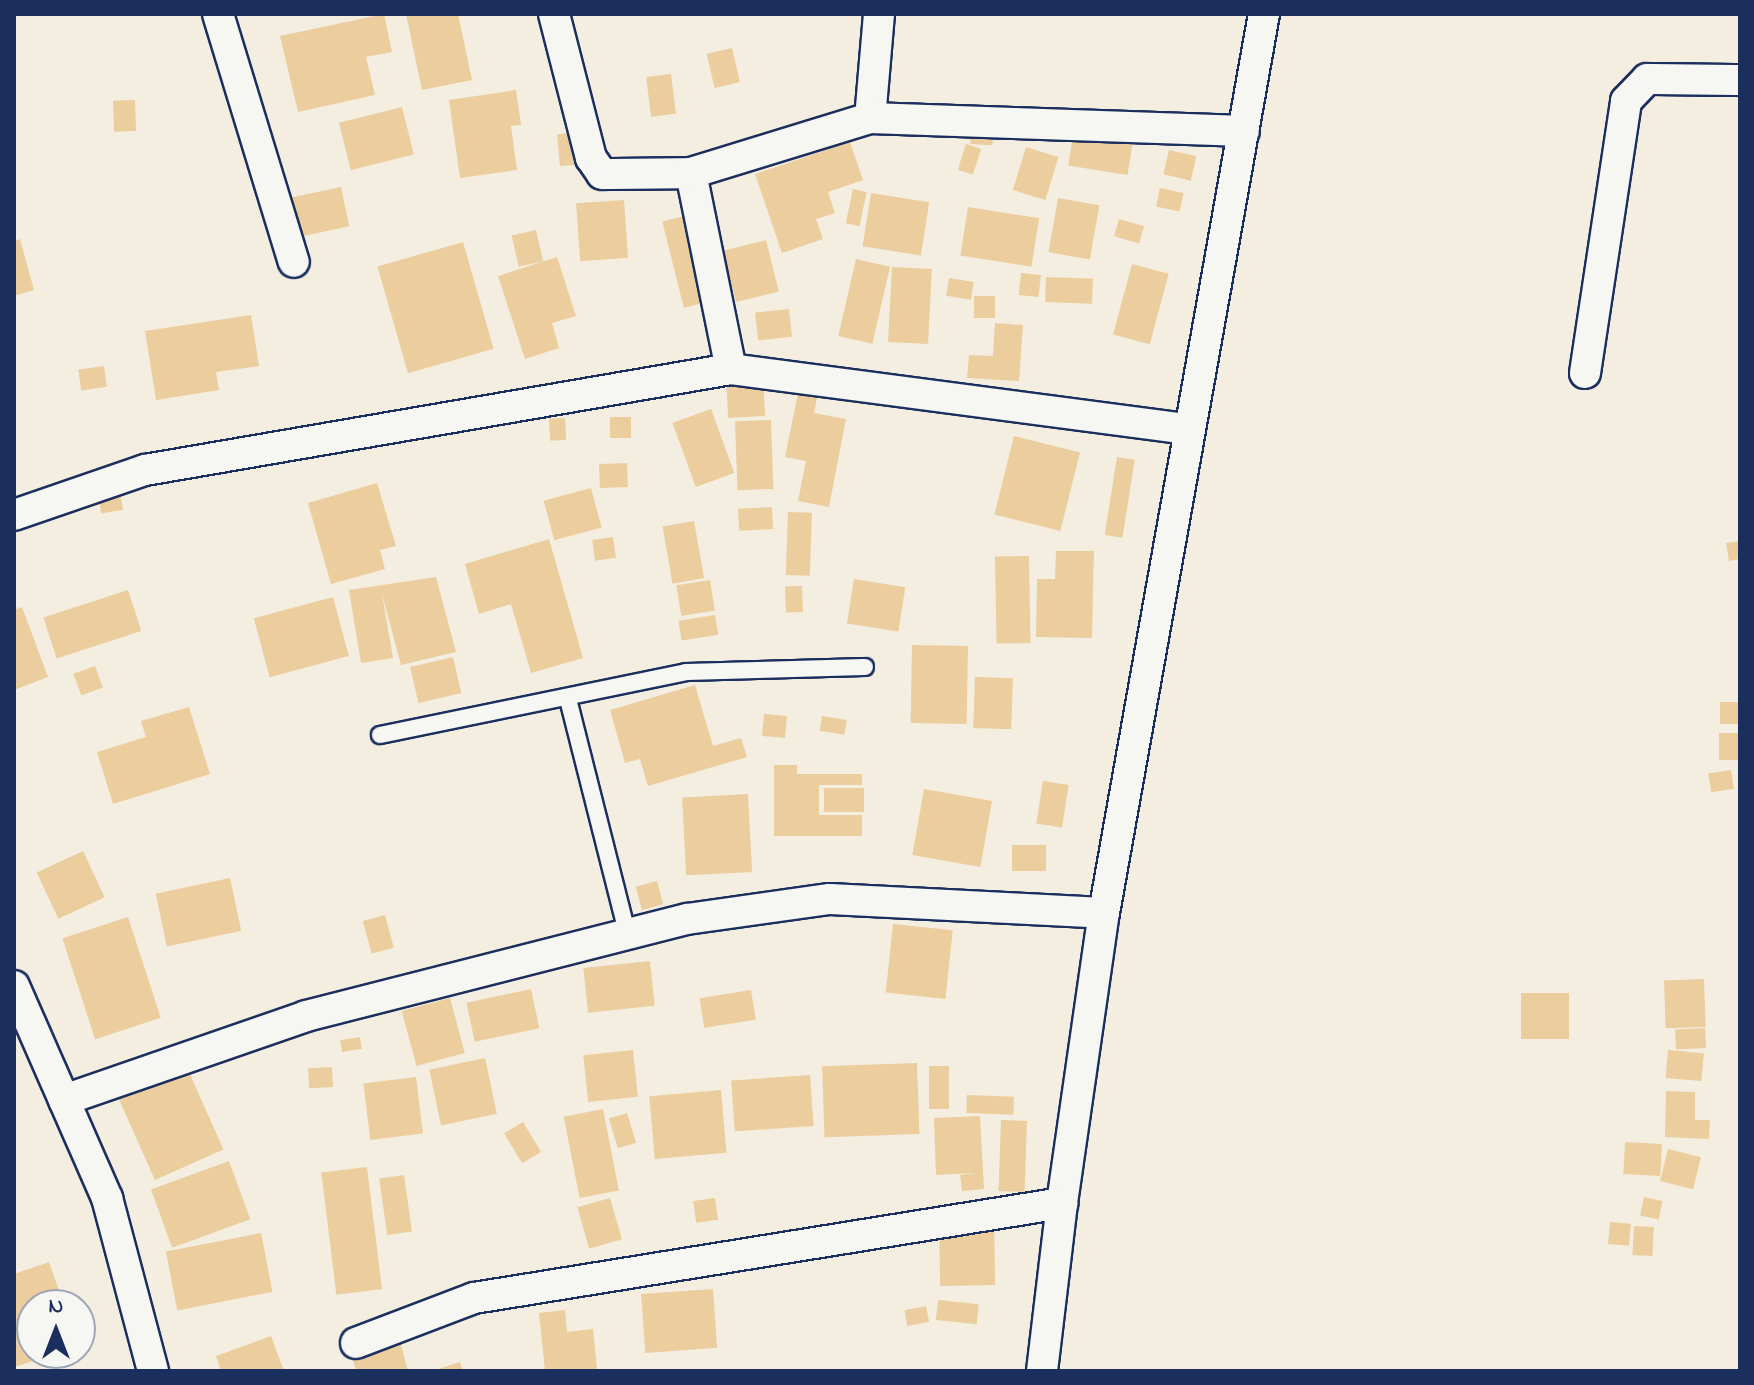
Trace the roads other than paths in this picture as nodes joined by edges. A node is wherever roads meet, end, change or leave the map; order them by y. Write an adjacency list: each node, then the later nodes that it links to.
1 (218, 14): 9 (street)
2 (554, 14): 8 (street)
3 (879, 14): 6 (street)
4 (1264, 14): 7 (street)
5 (1740, 80): 11 (street)
6 (870, 118): 7 (street); 8 (street)
7 (1244, 131): 12 (street)
8 (691, 173): 10 (street)
9 (294, 262)
10 (731, 369): 12 (street); 13 (street)
11 (1585, 373)
12 (1187, 429): 17 (street)
13 (14, 515)
14 (865, 667): 15 (lane)
15 (568, 699): 16 (lane); 18 (lane)
16 (380, 735)
17 (1104, 913): 18 (street); 21 (street)
18 (627, 933): 20 (street)
19 (14, 986): 20 (street)
20 (64, 1100): 23 (street)
21 (1062, 1203): 22 (street); 24 (street)
22 (356, 1343)
23 (153, 1371)
24 (1042, 1371)

